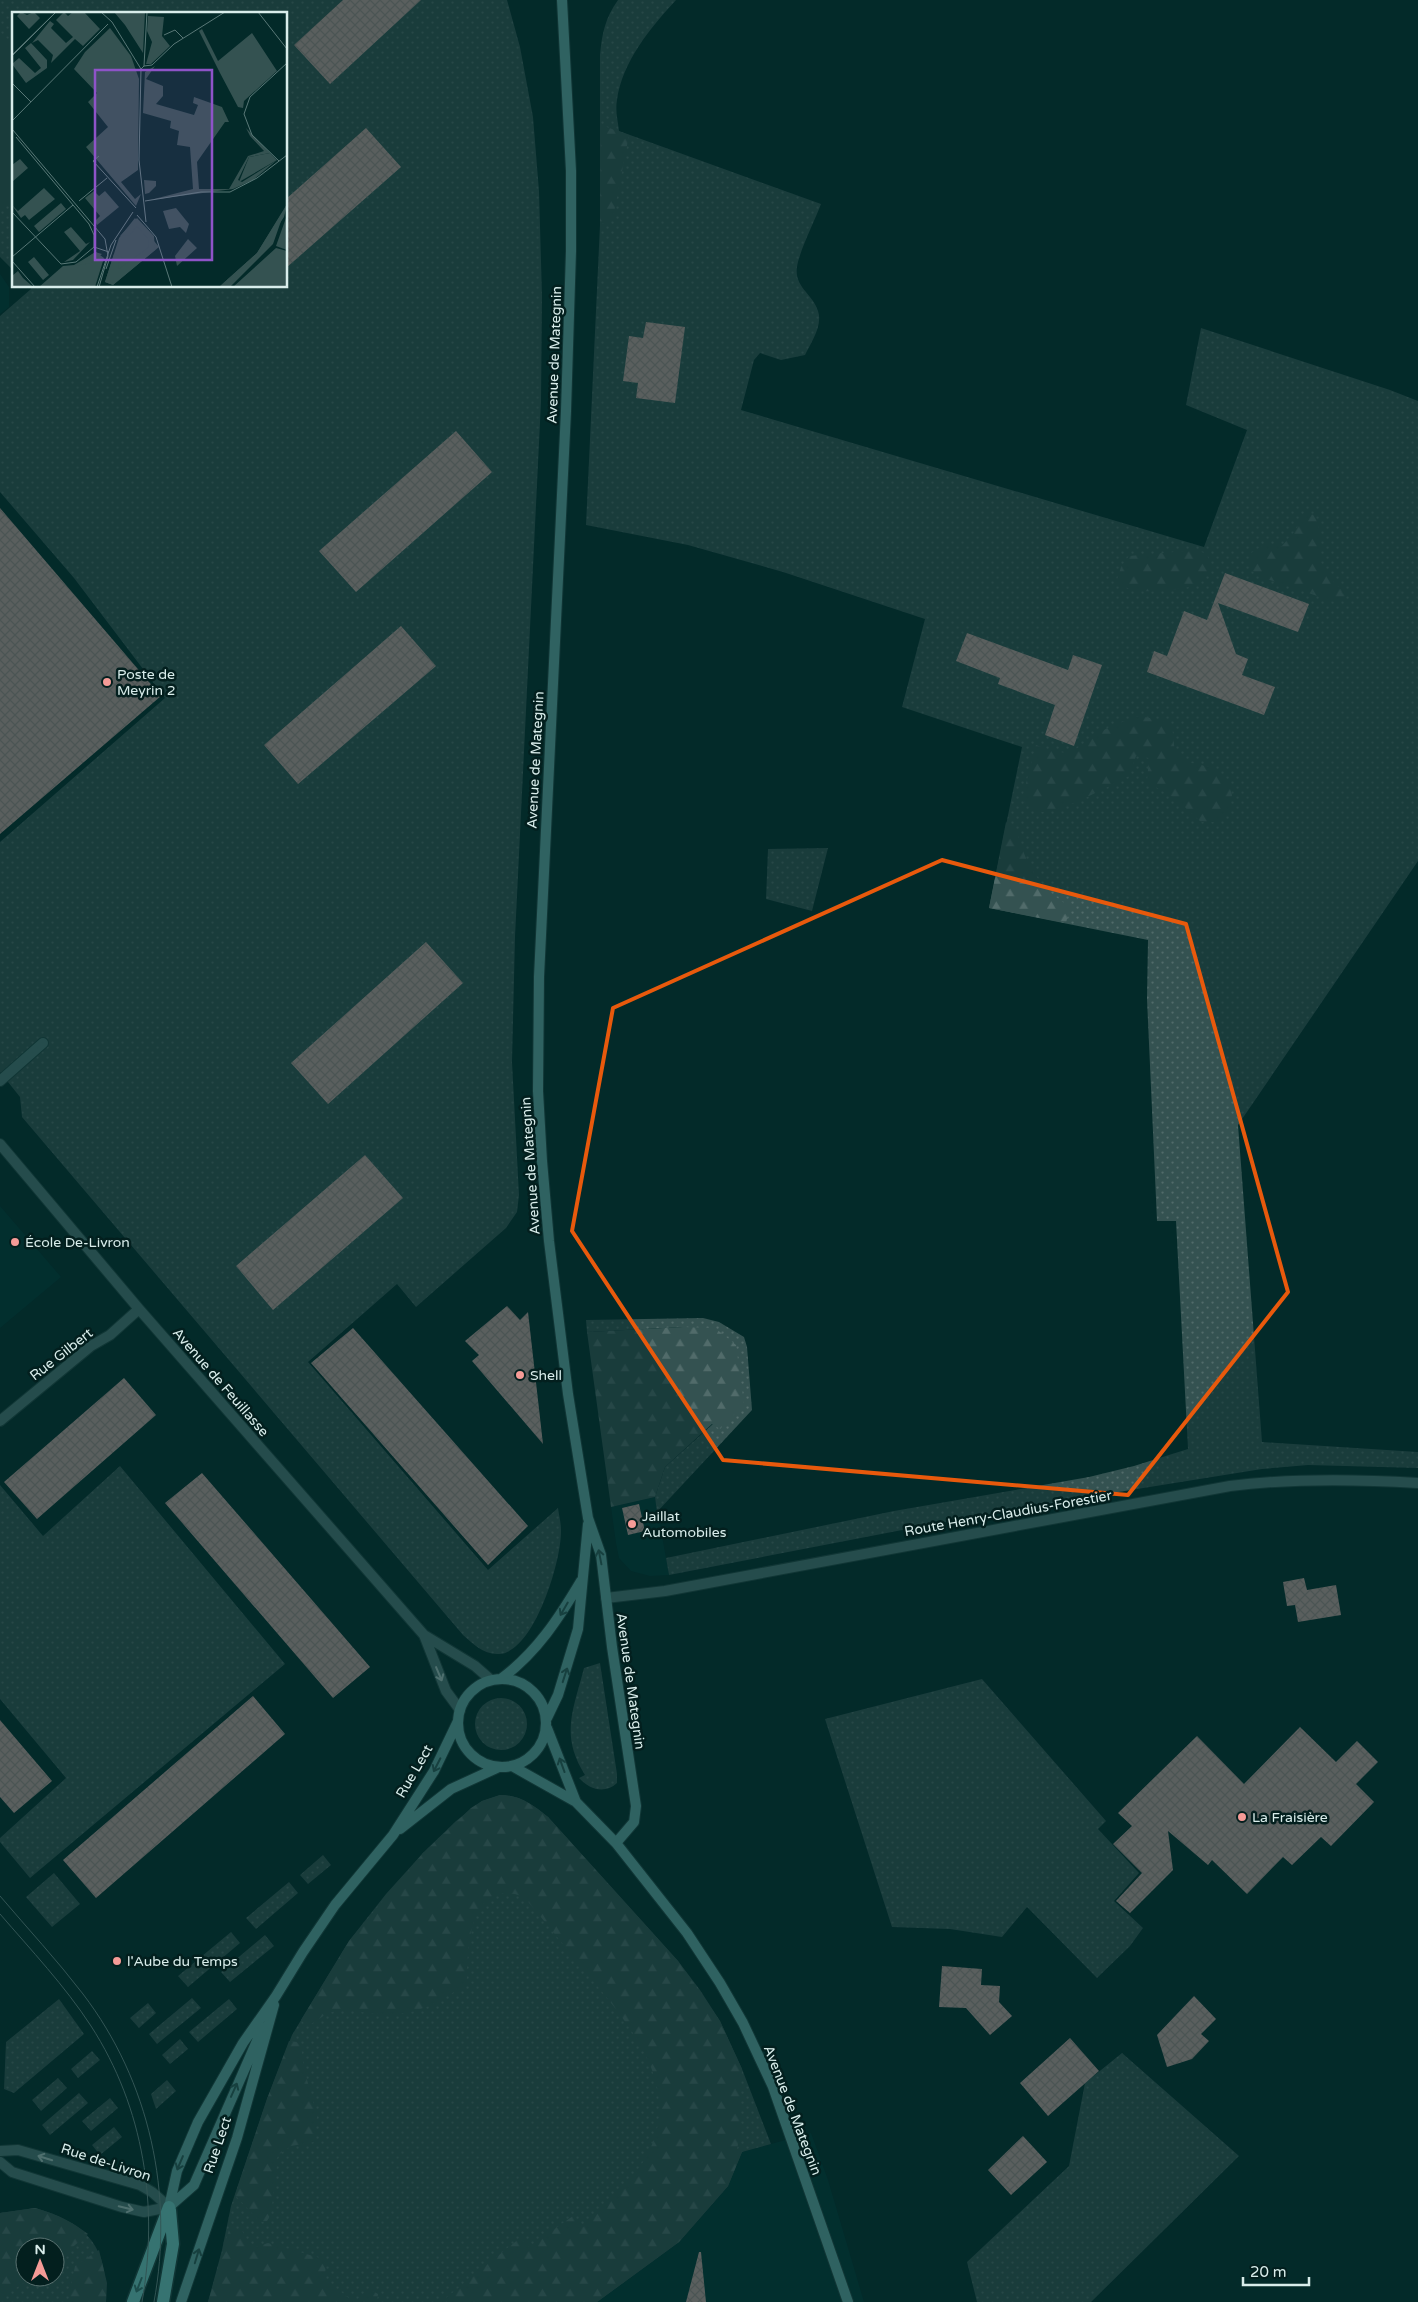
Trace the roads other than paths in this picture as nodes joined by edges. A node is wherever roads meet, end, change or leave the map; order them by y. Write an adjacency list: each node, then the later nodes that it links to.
1 (562, 0): 8 (main road, Avenue de Mategnin)
2 (43, 1043): 3 (street)
3 (0, 1081)
4 (0, 1144): 5 (street, Avenue de Feuillasse)
5 (140, 1310): 6 (street, Rue Gilbert); 11 (street, Avenue de Feuillasse)
6 (0, 1421)
7 (1418, 1484): 10 (street, Route Henry-Claudius-Forestier)
8 (588, 1518): 9 (main road, Avenue de Mategnin); 10 (main road, Avenue de Mategnin, one-way to 8)
9 (582, 1579): 12 (main road, Avenue de Mategnin, one-way to 12); 16 (main road, Avenue de Mategnin, one-way to 9)
10 (606, 1598): 21 (main road, Avenue de Mategnin)
11 (424, 1635): 13 (street, Avenue de Feuillasse); 14 (street, Avenue de Feuillasse, one-way to 14)
12 (502, 1678): 13 (main road); 16 (main road)
13 (491, 1680): 14 (main road)
14 (460, 1710): 15 (main road)
15 (458, 1721): 18 (main road); 20 (main road, Rue Lect, one-way to 20)
16 (546, 1723): 17 (main road); 19 (main road, Avenue de Mategnin, one-way to 16)
17 (512, 1766): 18 (main road); 19 (main road, Avenue de Mategnin)
18 (500, 1767): 20 (main road, Rue Lect)
19 (576, 1802): 21 (main road, Avenue de Mategnin)
20 (393, 1835): 22 (main road, Rue Lect)
21 (616, 1843): 29 (main road, Avenue de Mategnin)
22 (276, 1996): 25 (main road, Rue Lect, one-way to 25); 25 (main road, Rue Lect, one-way to 22); 28 (main road, Rue Lect, one-way to 22)
23 (0, 2151): 25 (street, Rue de-Livron, one-way to 23)
24 (0, 2162): 25 (street, one-way to 25)
25 (169, 2207): 26 (main road, Rue Lect, one-way to 26); 27 (main road, Rue Lect)
26 (133, 2302)
27 (163, 2302)
28 (181, 2302)
29 (848, 2302)

